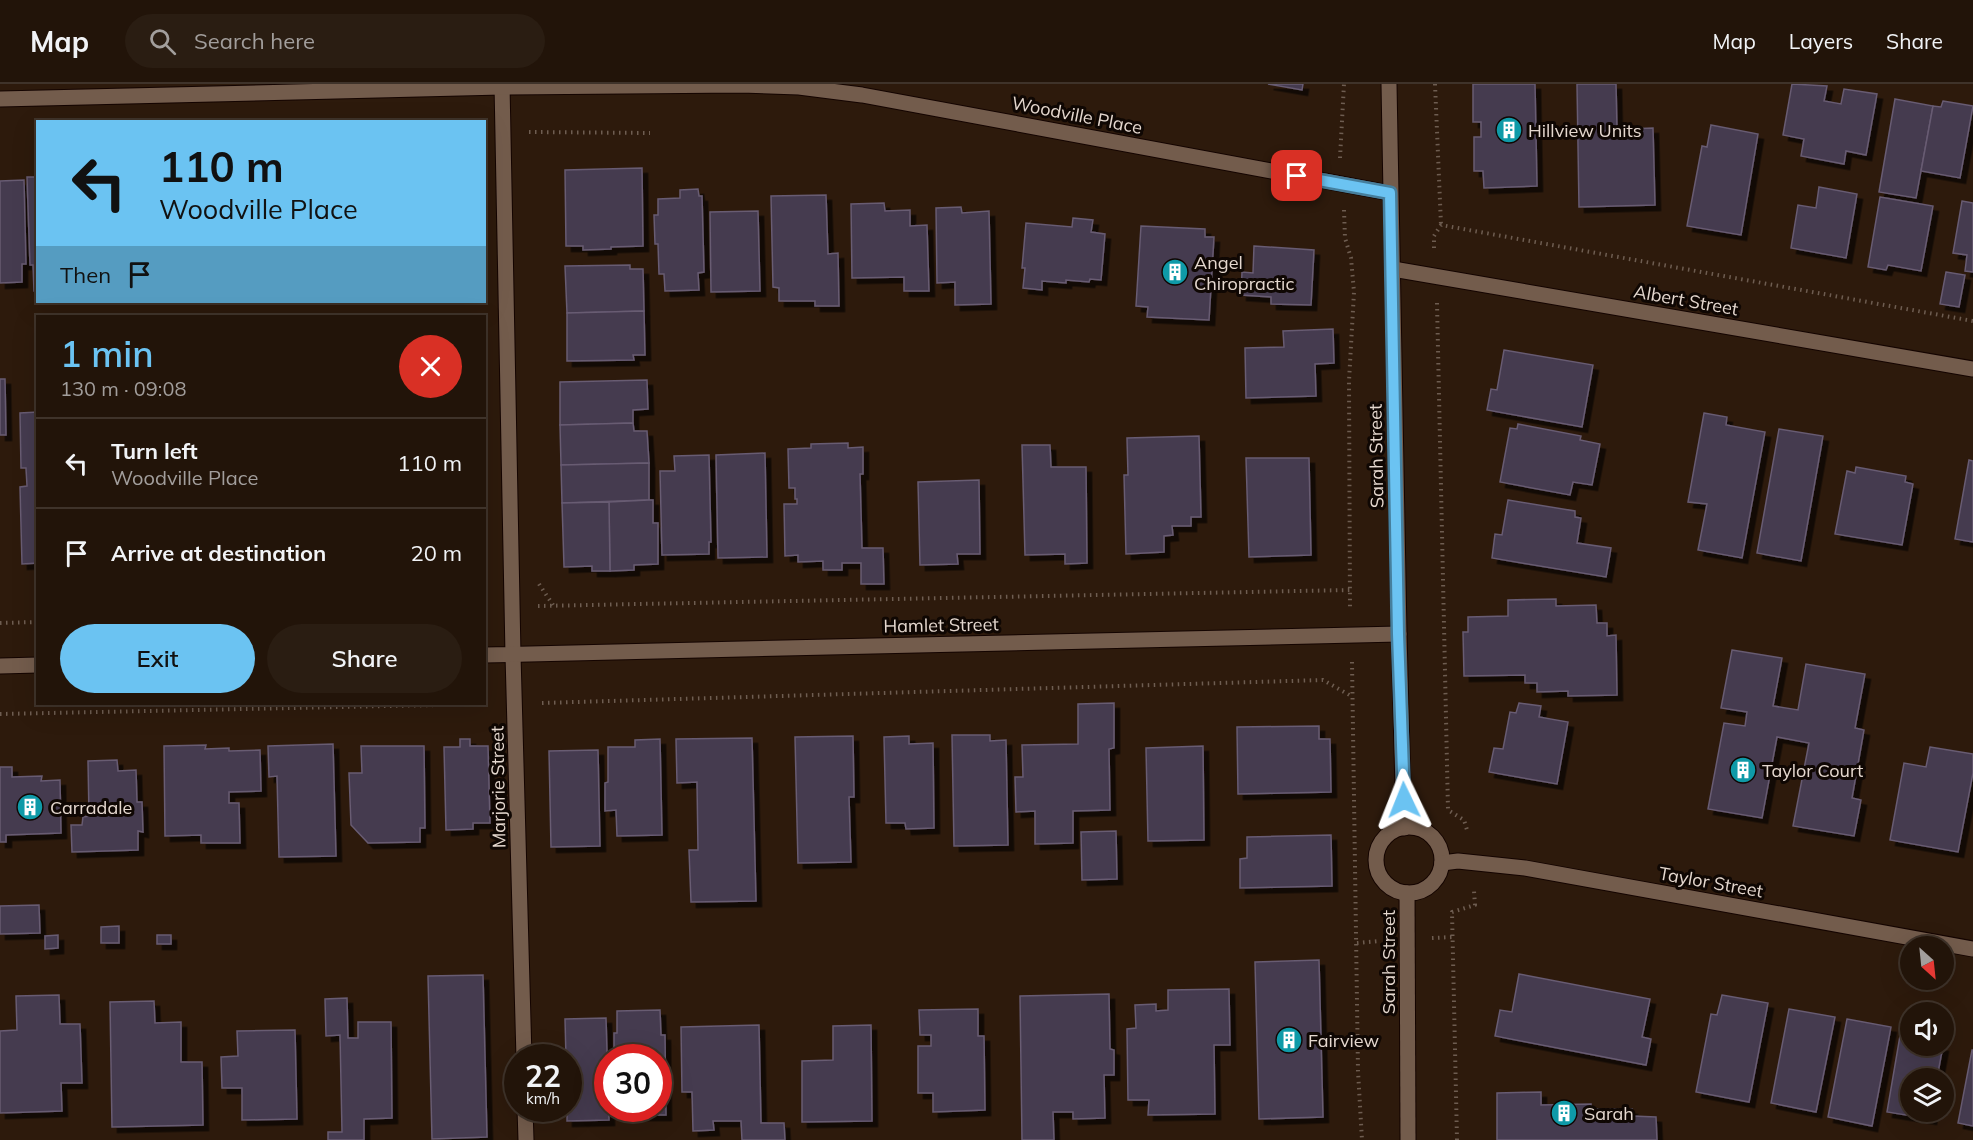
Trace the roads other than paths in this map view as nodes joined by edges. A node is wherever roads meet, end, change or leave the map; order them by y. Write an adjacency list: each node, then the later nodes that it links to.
1 (1389, 84): 4 (street, Sarah Street)
2 (502, 86): 3 (street, Woodville Place); 4 (street, Woodville Place); 8 (street, Marjorie Street)
3 (0, 99)
4 (1390, 193): 5 (street, Sarah Street)
5 (1393, 269): 6 (street, Albert Street); 7 (street, Sarah Street)
6 (1973, 369)
7 (1398, 634): 8 (street, Hamlet Street); 12 (street, Sarah Street)
8 (513, 655): 9 (street, Hamlet Street); 16 (street, Marjorie Street)
9 (486, 656)
10 (36, 665): 11 (street)
11 (0, 666)
12 (1404, 828): 13 (street); 14 (street)
13 (1442, 863): 14 (street); 15 (street, Taylor Street)
14 (1407, 893): 19 (street, Sarah Street)
15 (1973, 949)
16 (524, 1044)
17 (525, 1122): 18 (street)
18 (526, 1140)
19 (1408, 1140)

